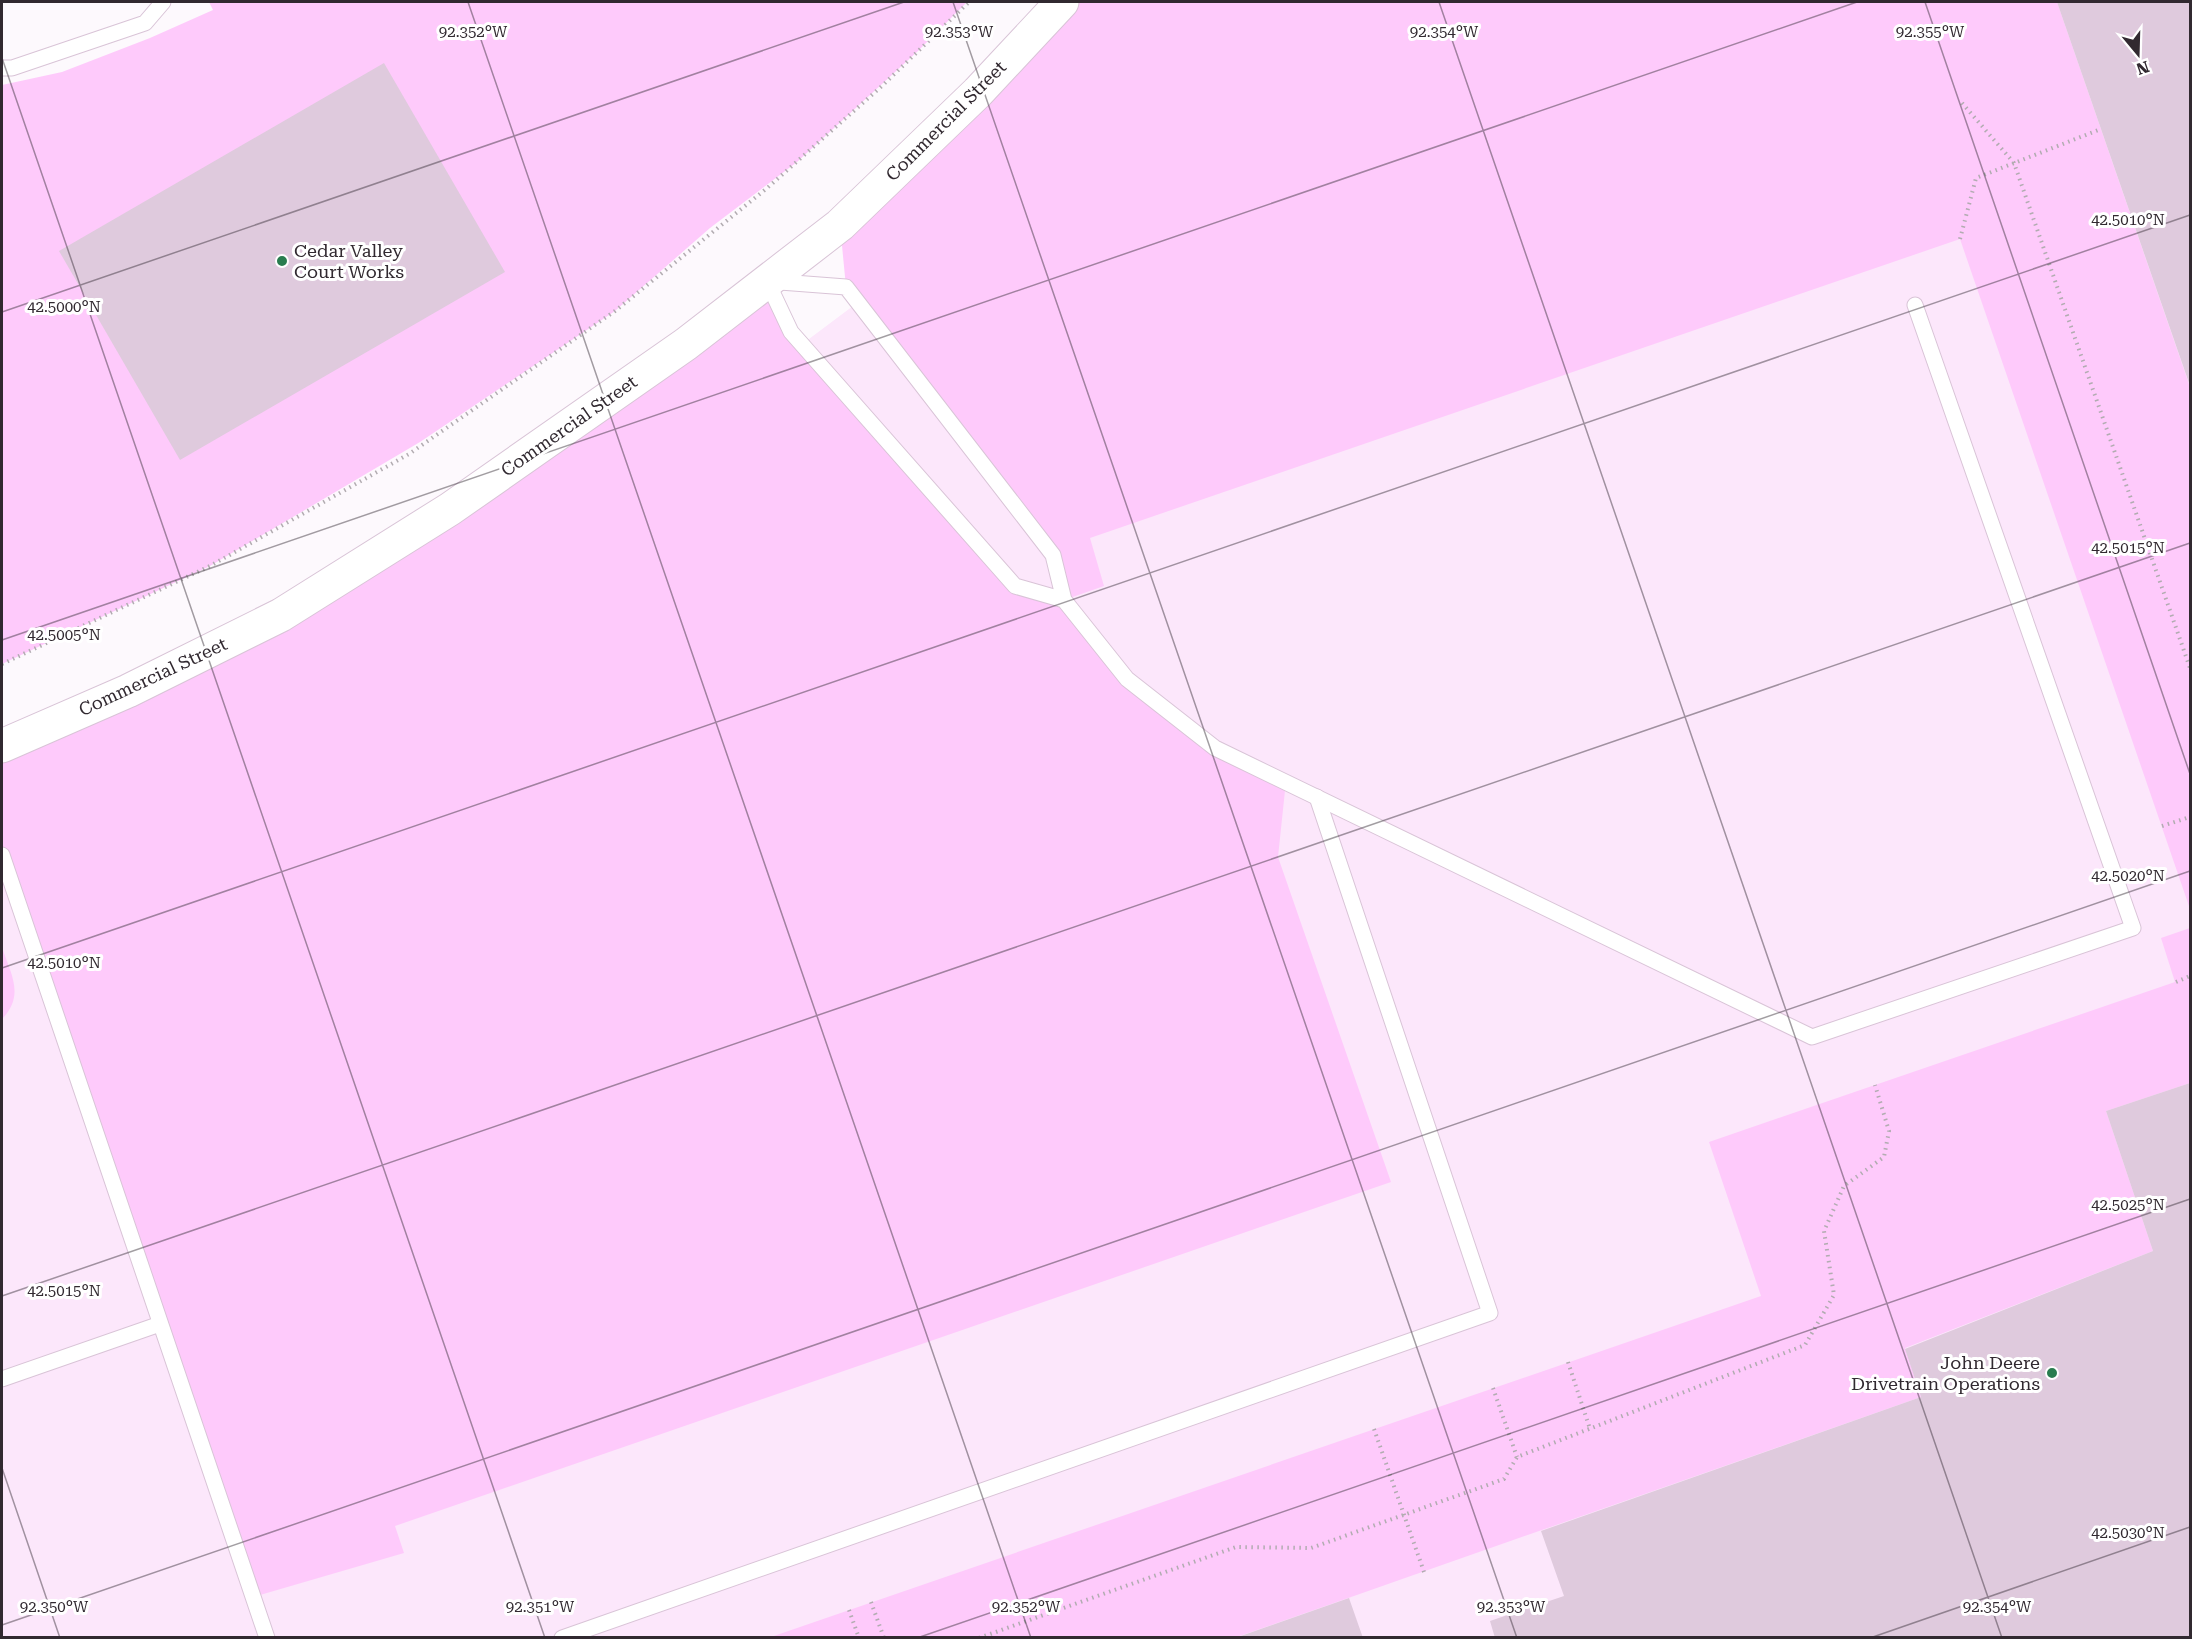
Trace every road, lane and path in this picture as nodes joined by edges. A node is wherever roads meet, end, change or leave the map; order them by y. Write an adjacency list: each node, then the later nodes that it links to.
1 (163, 2): 4 (lane)
2 (969, 2): 12 (path)
3 (1062, 2): 9 (street, Commercial Street)
4 (2, 68)
5 (1962, 103): 7 (path)
6 (2101, 129): 7 (path)
7 (2013, 163): 8 (path); 13 (path)
8 (1960, 239)
9 (767, 281): 11 (lane); 11 (lane); 14 (street, Commercial Street)
10 (1915, 305): 15 (lane)
11 (1064, 600): 15 (lane)
12 (2, 664)
13 (2190, 668)
14 (2, 746)
15 (1317, 797): 34 (lane)
16 (2190, 817): 17 (path)
17 (2162, 826)
18 (2, 855): 22 (lane)
19 (2190, 976): 20 (path)
20 (2176, 982)
21 (1875, 1085): 27 (path)
22 (160, 1324): 24 (lane); 33 (lane)
23 (1568, 1362): 27 (path)
24 (2, 1379)
25 (1493, 1388): 28 (path)
26 (1374, 1429): 29 (path)
27 (1590, 1429): 28 (path)
28 (1517, 1457): 29 (path)
29 (1403, 1515): 30 (path); 37 (path)
30 (1424, 1572)
31 (871, 1602): 36 (path)
32 (849, 1610): 35 (path)
33 (267, 1638)
34 (562, 1638)
35 (859, 1638)
36 (884, 1638)
37 (979, 1638)

